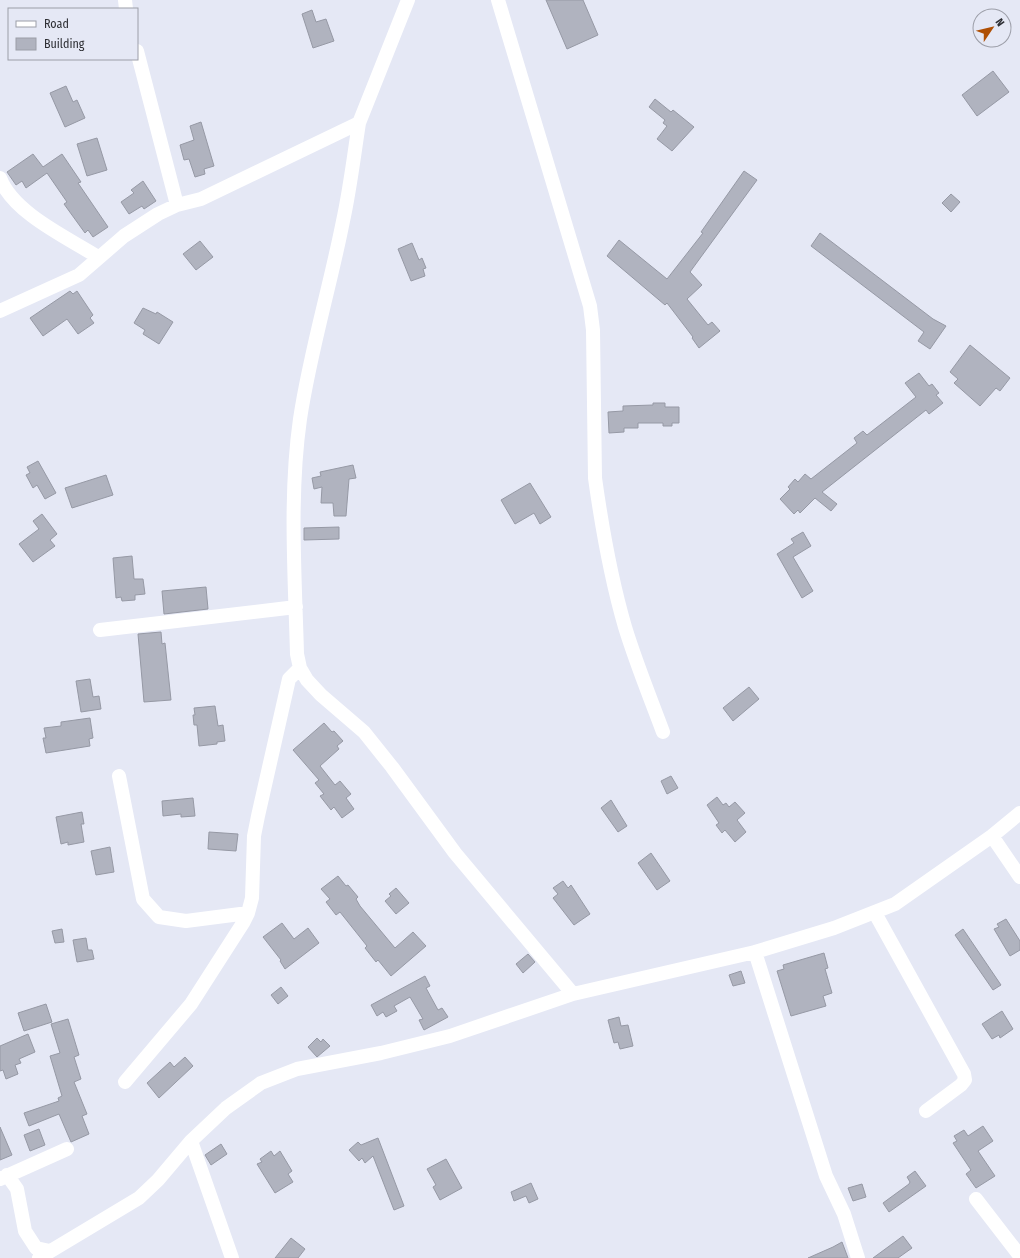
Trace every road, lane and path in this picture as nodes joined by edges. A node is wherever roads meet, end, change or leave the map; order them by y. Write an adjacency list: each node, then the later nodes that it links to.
1 (408, 0): 4 (street)
2 (498, 0): 12 (street)
3 (138, 55): 6 (street)
4 (359, 123): 6 (street); 9 (street)
5 (0, 178): 7 (street)
6 (178, 205): 7 (street)
7 (98, 257): 8 (street)
8 (0, 311)
9 (296, 607): 10 (street); 11 (street)
10 (100, 630)
11 (300, 668): 18 (street); 20 (street)
12 (663, 732)
13 (118, 776): 18 (street)
14 (1020, 813): 15 (street)
15 (992, 836): 16 (street); 17 (street)
16 (1020, 877)
17 (875, 912): 19 (street); 22 (street)
18 (248, 913): 21 (street)
19 (755, 952): 20 (street); 30 (street)
20 (573, 994): 23 (street)
21 (125, 1082)
22 (926, 1111)
23 (191, 1141): 27 (street); 29 (street)
24 (67, 1149): 25 (street)
25 (4, 1177): 27 (street)
26 (976, 1199): 28 (street)
27 (44, 1255)
28 (1020, 1256)
29 (232, 1258)
30 (858, 1258)

